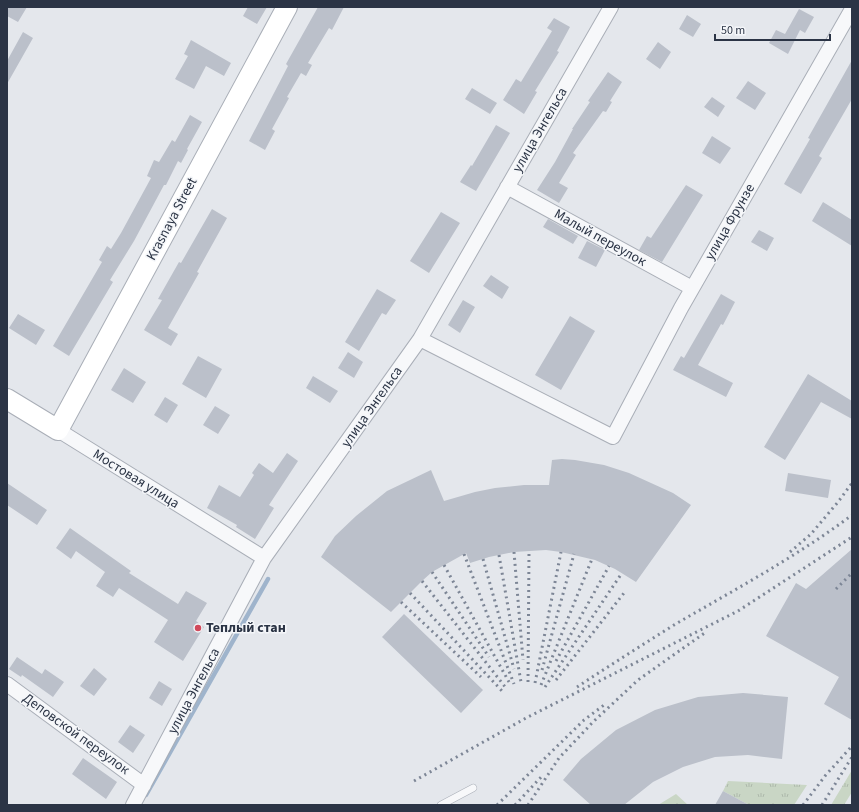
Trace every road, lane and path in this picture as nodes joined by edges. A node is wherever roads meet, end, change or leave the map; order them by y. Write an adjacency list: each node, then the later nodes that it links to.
1 (287, 7): 8 (street, Krasnaya Street)
2 (611, 7): 4 (street, улица Энгельса)
3 (852, 9): 5 (street, улица Фрунзе)
4 (507, 187): 5 (street, Малый переулок); 6 (street, улица Энгельса)
5 (692, 288): 6 (street, улица Фрунзе)
6 (420, 339): 9 (street, улица Энгельса)
7 (7, 399): 8 (street, Мостовая улица)
8 (58, 430): 9 (street, Мостовая улица)
9 (264, 558): 11 (street, улица Энгельса)
10 (7, 684): 11 (street, Деповской переулок)
11 (144, 785): 13 (street, улица Энгельса)
12 (473, 788): 14 (lane)
13 (133, 805)
14 (441, 805)

